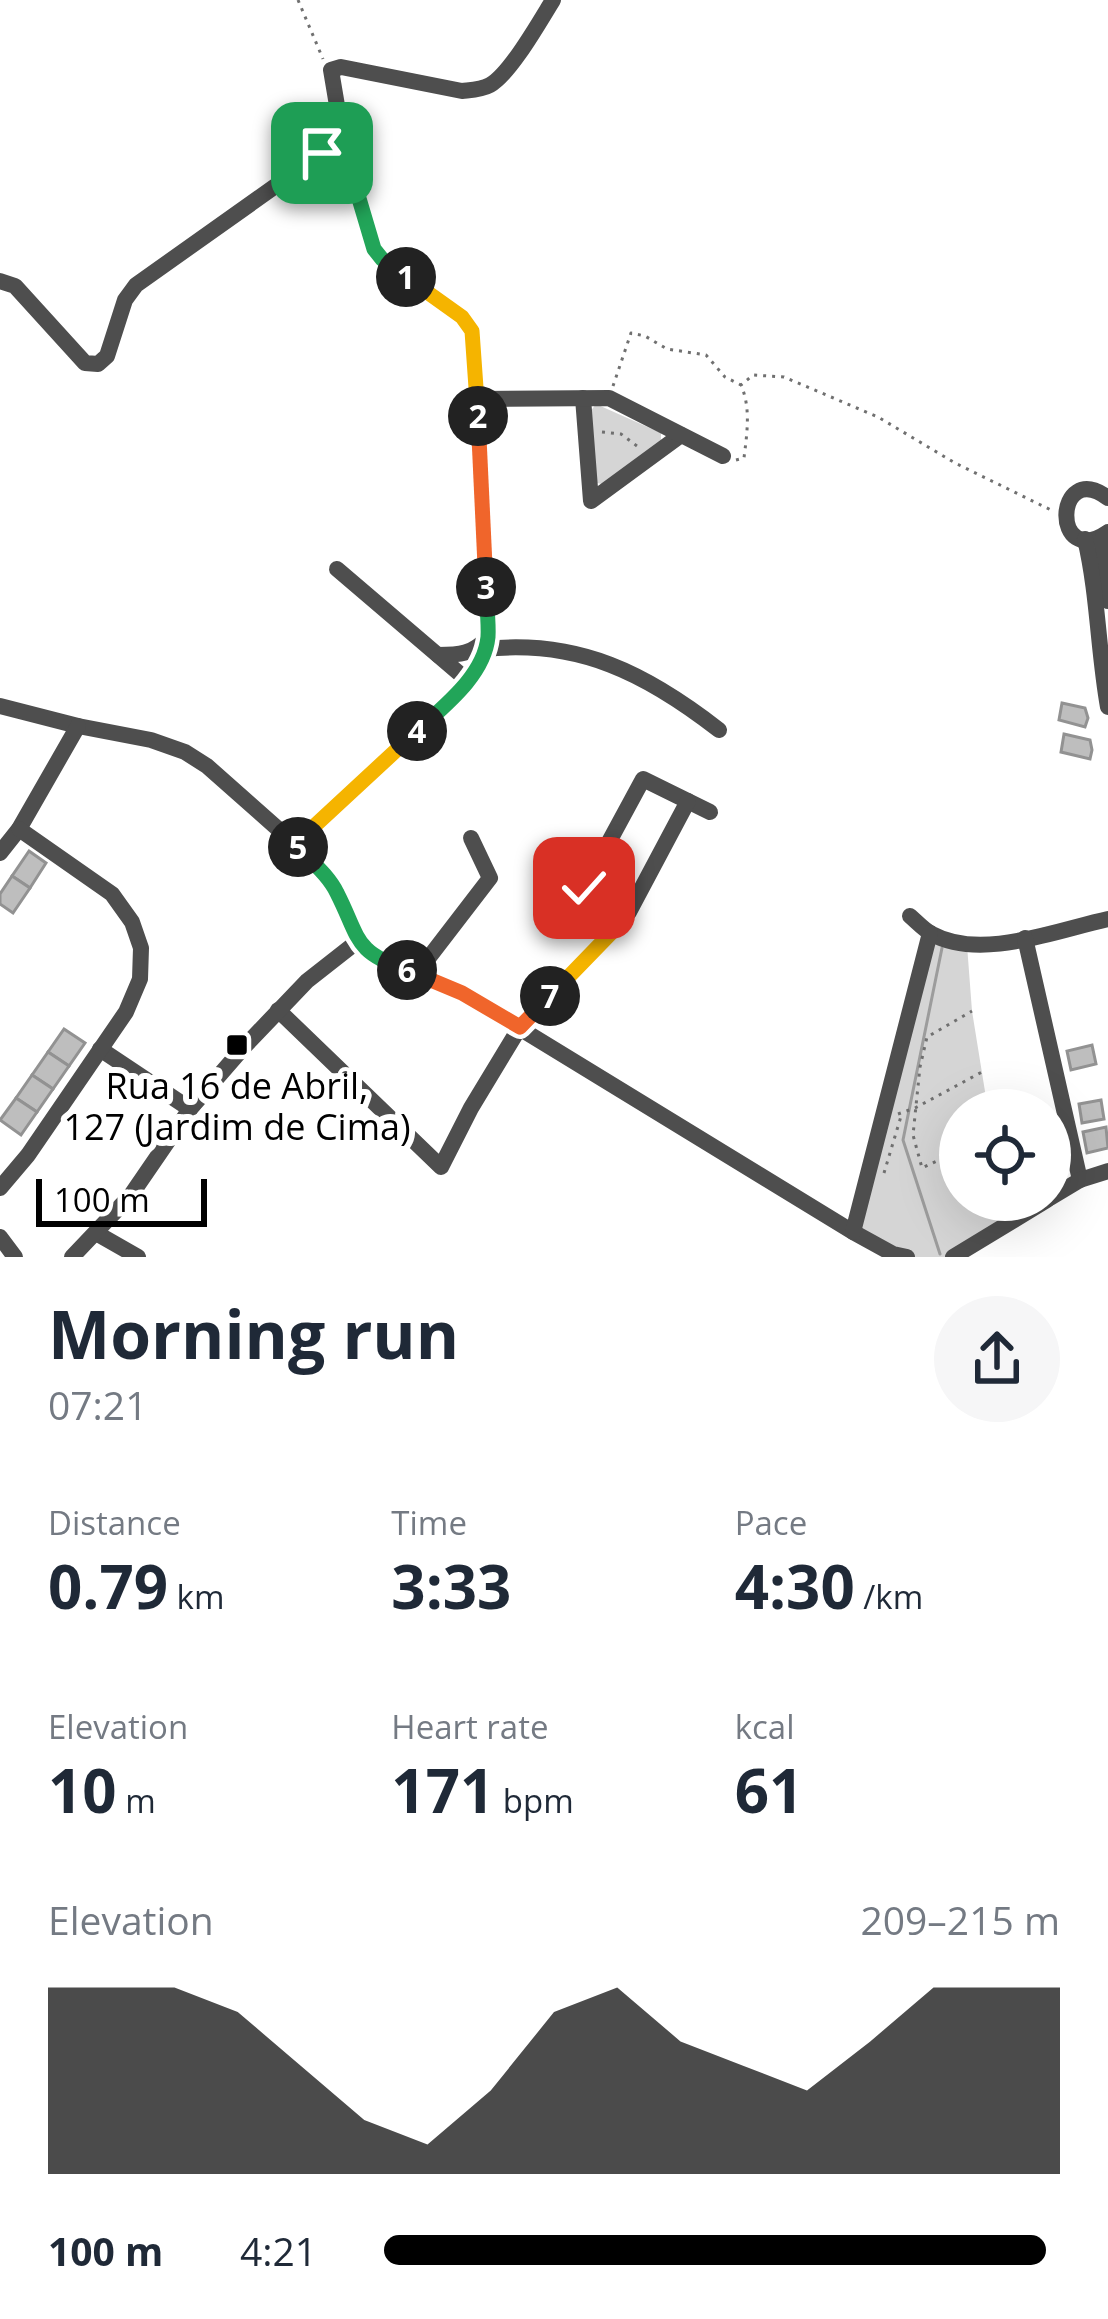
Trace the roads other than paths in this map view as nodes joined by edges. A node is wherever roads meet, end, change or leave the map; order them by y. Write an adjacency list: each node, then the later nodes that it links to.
1 (554, 0): 2 (street)
2 (344, 148): 3 (street); 5 (street)
3 (0, 281)
4 (584, 398): 5 (street); 6 (street); 6 (street)
5 (477, 399): 12 (street)
6 (681, 435): 7 (street)
7 (723, 456)
8 (1108, 498): 9 (street)
9 (1099, 536): 11 (street); 16 (street)
10 (337, 569): 13 (street)
11 (1108, 601)
12 (486, 643): 13 (street); 14 (street); 18 (street)
13 (438, 656): 14 (street)
14 (467, 680): 23 (street)
15 (0, 706): 17 (street)
16 (1108, 707)
17 (79, 726): 21 (street); 23 (street)
18 (719, 730)
19 (688, 801): 20 (street); 27 (street); 27 (street)
20 (710, 812)
21 (19, 829): 24 (street); 34 (street)
22 (471, 838): 31 (street)
23 (295, 844): 30 (street)
24 (0, 853)
25 (910, 916): 28 (street)
26 (1108, 919): 29 (street)
27 (611, 933): 33 (street)
28 (930, 933): 29 (street); 42 (street)
29 (1025, 938): 37 (street)
30 (358, 941): 31 (street); 32 (street)
31 (417, 973): 33 (street)
32 (278, 1010): 33 (street); 35 (street)
33 (520, 1027): 42 (street)
34 (100, 1049): 35 (street); 39 (street)
35 (190, 1108): 41 (street)
36 (1108, 1171): 37 (street)
37 (1080, 1180): 38 (street)
38 (1071, 1185)
39 (0, 1188)
40 (1012, 1221): 48 (street)
41 (96, 1232): 45 (street); 46 (street)
42 (853, 1232): 47 (street)
43 (0, 1237): 44 (street)
44 (15, 1257)
45 (72, 1257)
46 (138, 1257)
47 (907, 1257)
48 (952, 1257)

